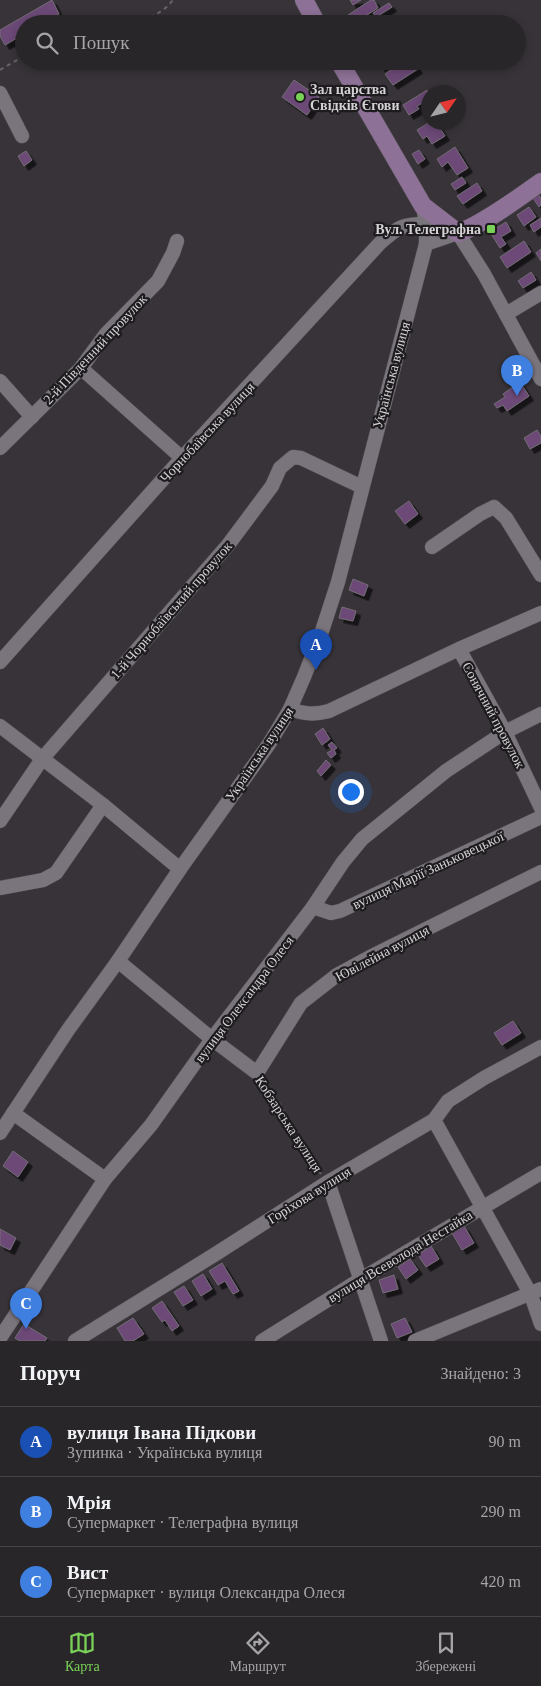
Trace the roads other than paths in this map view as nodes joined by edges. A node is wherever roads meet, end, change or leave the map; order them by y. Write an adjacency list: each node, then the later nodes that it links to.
1 (304, 0): 2 (main road)
2 (312, 15)
3 (344, 70): 7 (main road)
4 (0, 93): 5 (street)
5 (22, 136)
6 (541, 182): 9 (main road)
7 (423, 206): 8 (street, Українська вулиця); 9 (main road)
8 (426, 224): 11 (street, Українська вулиця); 19 (street, Чорнобаївська вулиця)
9 (458, 233): 11 (street); 13 (street)
10 (177, 241): 14 (street, 2-й Південний провулок)
11 (426, 244): 20 (street, Українська вулиця)
12 (541, 293): 13 (street)
13 (506, 314): 15 (street)
14 (81, 368): 17 (street, 2-й Південний провулок); 19 (street)
15 (541, 380)
16 (0, 381): 17 (street)
17 (32, 416): 18 (street, 2-й Південний провулок)
18 (0, 448)
19 (182, 458): 25 (street, Чорнобаївська вулиця)
20 (362, 487): 26 (street, Українська вулиця); 30 (street, 1-й Чорнобаївський провулок)
21 (432, 547): 22 (street)
22 (541, 575)
23 (541, 613): 24 (street)
24 (459, 649): 26 (street); 29 (street, Сонячний провулок)
25 (0, 662)
26 (290, 709): 35 (street, Українська вулиця)
27 (541, 714): 29 (street, вулиця Олександра Олеся)
28 (0, 726): 30 (street)
29 (505, 732): 32 (street, Сонячний провулок); 38 (street, вулиця Олександра Олеся)
30 (42, 759): 31 (street); 34 (street, 1-й Чорнобаївський провулок)
31 (103, 805): 35 (street); 37 (street)
32 (541, 808)
33 (541, 817): 38 (street, вулиця Марії Заньковецької)
34 (0, 821)
35 (180, 869): 39 (street, Українська вулиця)
36 (541, 872): 42 (street, Ювілейна вулиця)
37 (0, 888)
38 (313, 907): 40 (street, вулиця Олександра Олеся)
39 (118, 961): 40 (street, Кобзарська вулиця); 43 (street, Українська вулиця)
40 (212, 1039): 42 (street, Кобзарська вулиця); 47 (street, вулиця Олександра Олеся)
41 (541, 1047): 44 (street, Горіхова вулиця)
42 (257, 1073)
43 (12, 1113): 45 (street, Українська вулиця); 47 (street)
44 (434, 1120): 48 (street, Горіхова вулиця); 49 (street)
45 (0, 1132)
46 (541, 1173): 49 (street, вулиця Всеволода Нестайка)
47 (105, 1179): 53 (street, вулиця Олександра Олеся)
48 (328, 1182): 50 (street, Кобзарська вулиця); 54 (street, Горіхова вулиця)
49 (481, 1207): 50 (street, вулиця Всеволода Нестайка); 51 (street)
50 (361, 1279): 55 (street, вулиця Всеволода Нестайка); 56 (street, Кобзарська вулиця)
51 (536, 1292): 52 (street); 57 (street)
52 (541, 1324)
53 (0, 1338)
54 (75, 1341)
55 (262, 1341)
56 (381, 1341)
57 (415, 1341)

